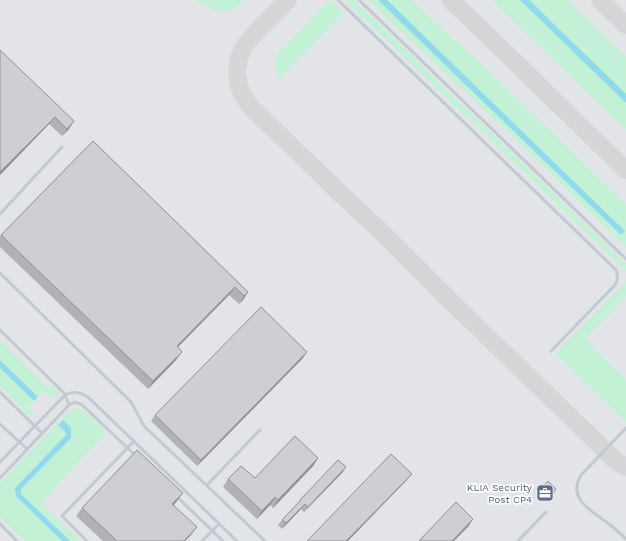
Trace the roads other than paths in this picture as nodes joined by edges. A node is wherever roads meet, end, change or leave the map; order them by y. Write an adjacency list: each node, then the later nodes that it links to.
1 (338, 0): 8 (lane)
2 (359, 0): 5 (lane)
3 (62, 147): 4 (lane)
4 (0, 214)
5 (626, 259)
6 (0, 272): 24 (lane)
7 (0, 330): 10 (lane)
8 (551, 350)
9 (0, 392): 13 (lane)
10 (65, 395): 11 (lane); 13 (lane); 17 (lane)
11 (69, 405): 16 (lane); 19 (lane)
12 (0, 424): 18 (lane)
13 (35, 426): 16 (lane); 18 (lane)
14 (626, 428): 30 (lane)
15 (260, 430): 24 (lane)
16 (42, 433): 20 (lane)
17 (134, 441): 19 (lane); 28 (lane)
18 (19, 442): 20 (lane); 22 (lane)
19 (127, 448): 21 (lane); 32 (lane)
20 (27, 449): 23 (lane)
21 (138, 459)
22 (0, 462)
23 (0, 478)
24 (206, 486): 36 (lane)
25 (173, 492): 29 (lane)
26 (546, 512): 37 (lane)
27 (0, 524): 31 (lane)
28 (219, 524): 29 (lane); 35 (lane)
29 (212, 531): 33 (lane); 34 (lane)
30 (626, 539)
31 (17, 541)
32 (87, 541)
33 (202, 541)
34 (223, 541)
35 (237, 541)
36 (265, 541)
37 (518, 541)

